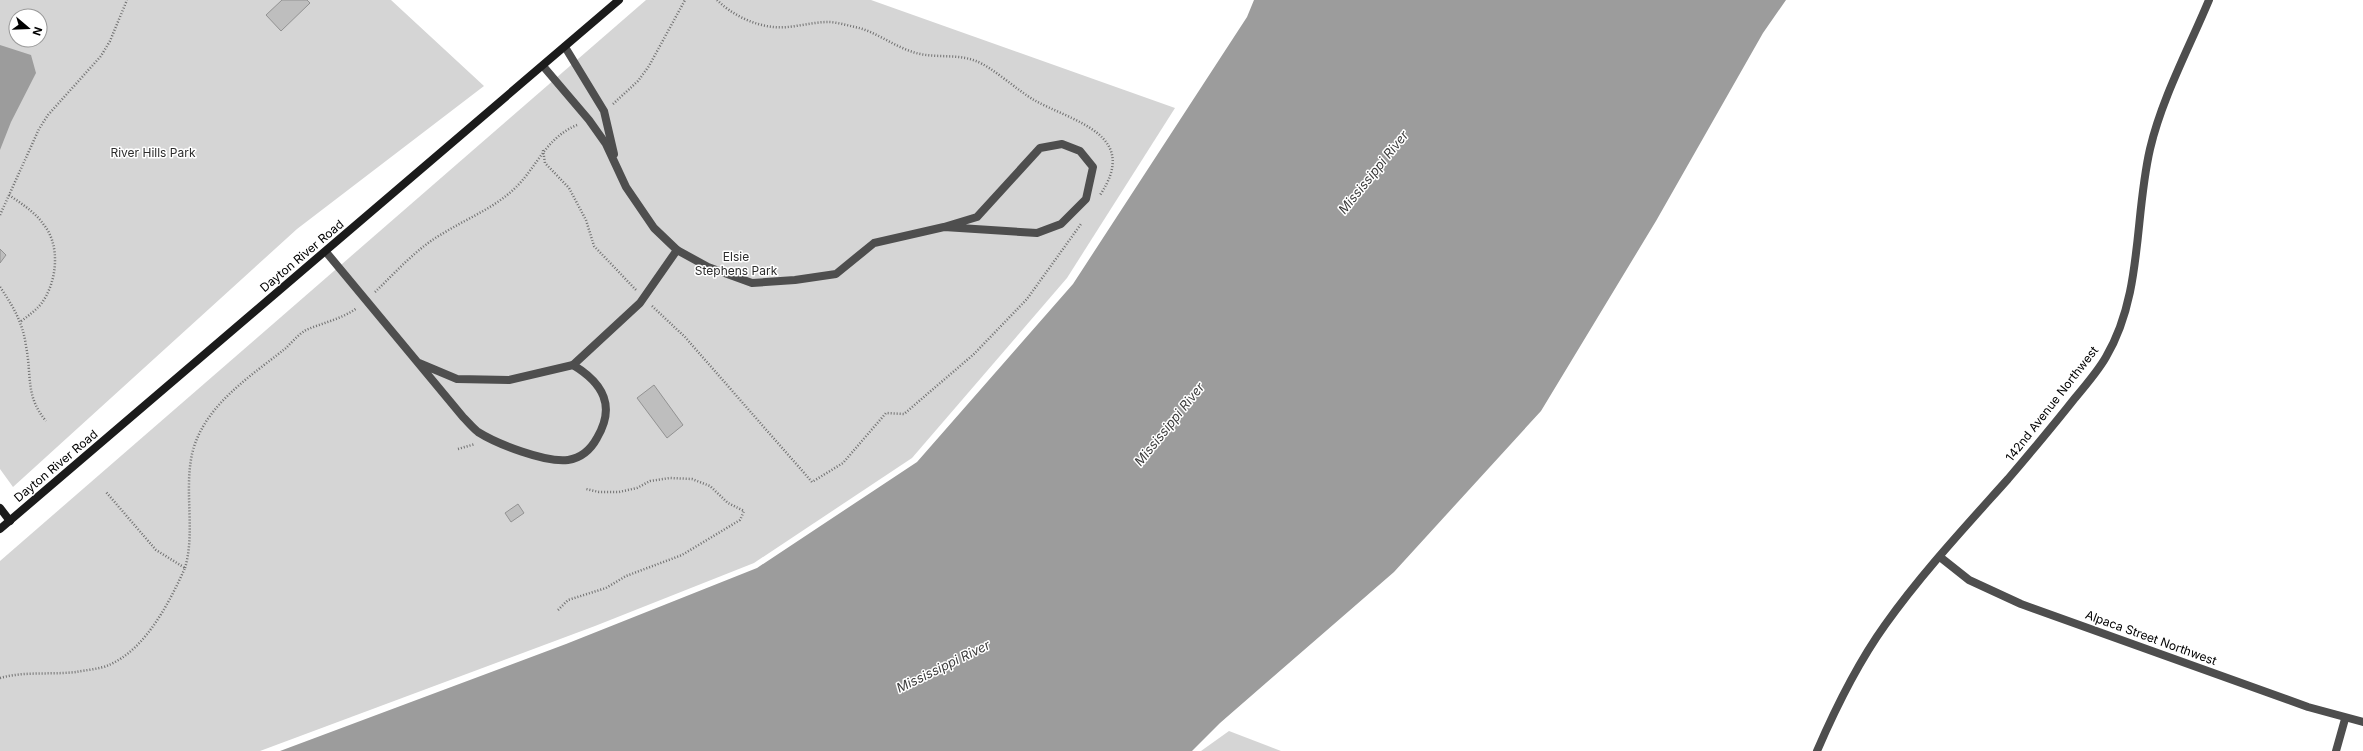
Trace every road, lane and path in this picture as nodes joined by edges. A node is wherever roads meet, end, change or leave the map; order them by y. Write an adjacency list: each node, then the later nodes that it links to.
1 (127, 0): 10 (path)
2 (619, 0): 5 (main road, Dayton River Road)
3 (685, 0): 7 (path)
4 (2209, 0): 26 (street, 142nd Avenue Northwest)
5 (565, 47): 6 (main road, Dayton River Road); 7 (street)
6 (543, 66): 8 (street); 14 (main road, Dayton River Road)
7 (604, 111): 9 (street)
8 (589, 120): 9 (street); 16 (path)
9 (618, 170): 13 (street)
10 (9, 195): 11 (path); 17 (path)
11 (0, 215)
12 (944, 227): 12 (street); 13 (street)
13 (677, 250): 19 (street)
14 (326, 252): 16 (street); 24 (main road, Dayton River Road)
15 (0, 287): 17 (path)
16 (367, 300): 18 (street); 27 (path)
17 (20, 322): 20 (path)
18 (419, 363): 19 (street); 19 (street)
19 (573, 365)
20 (46, 421)
21 (586, 489): 28 (path)
22 (106, 492): 27 (path)
23 (0, 508): 24 (main road)
24 (10, 521): 25 (main road, Dayton River Road)
25 (0, 529)
26 (1940, 557): 30 (street, Alpaca Street Northwest); 32 (street, 142nd Avenue Northwest)
27 (185, 568): 29 (path)
28 (558, 610)
29 (0, 678)
30 (2345, 719): 31 (street, Alpaca Street Northwest); 33 (street)
31 (2363, 722)
32 (1816, 751)
33 (2336, 751)

